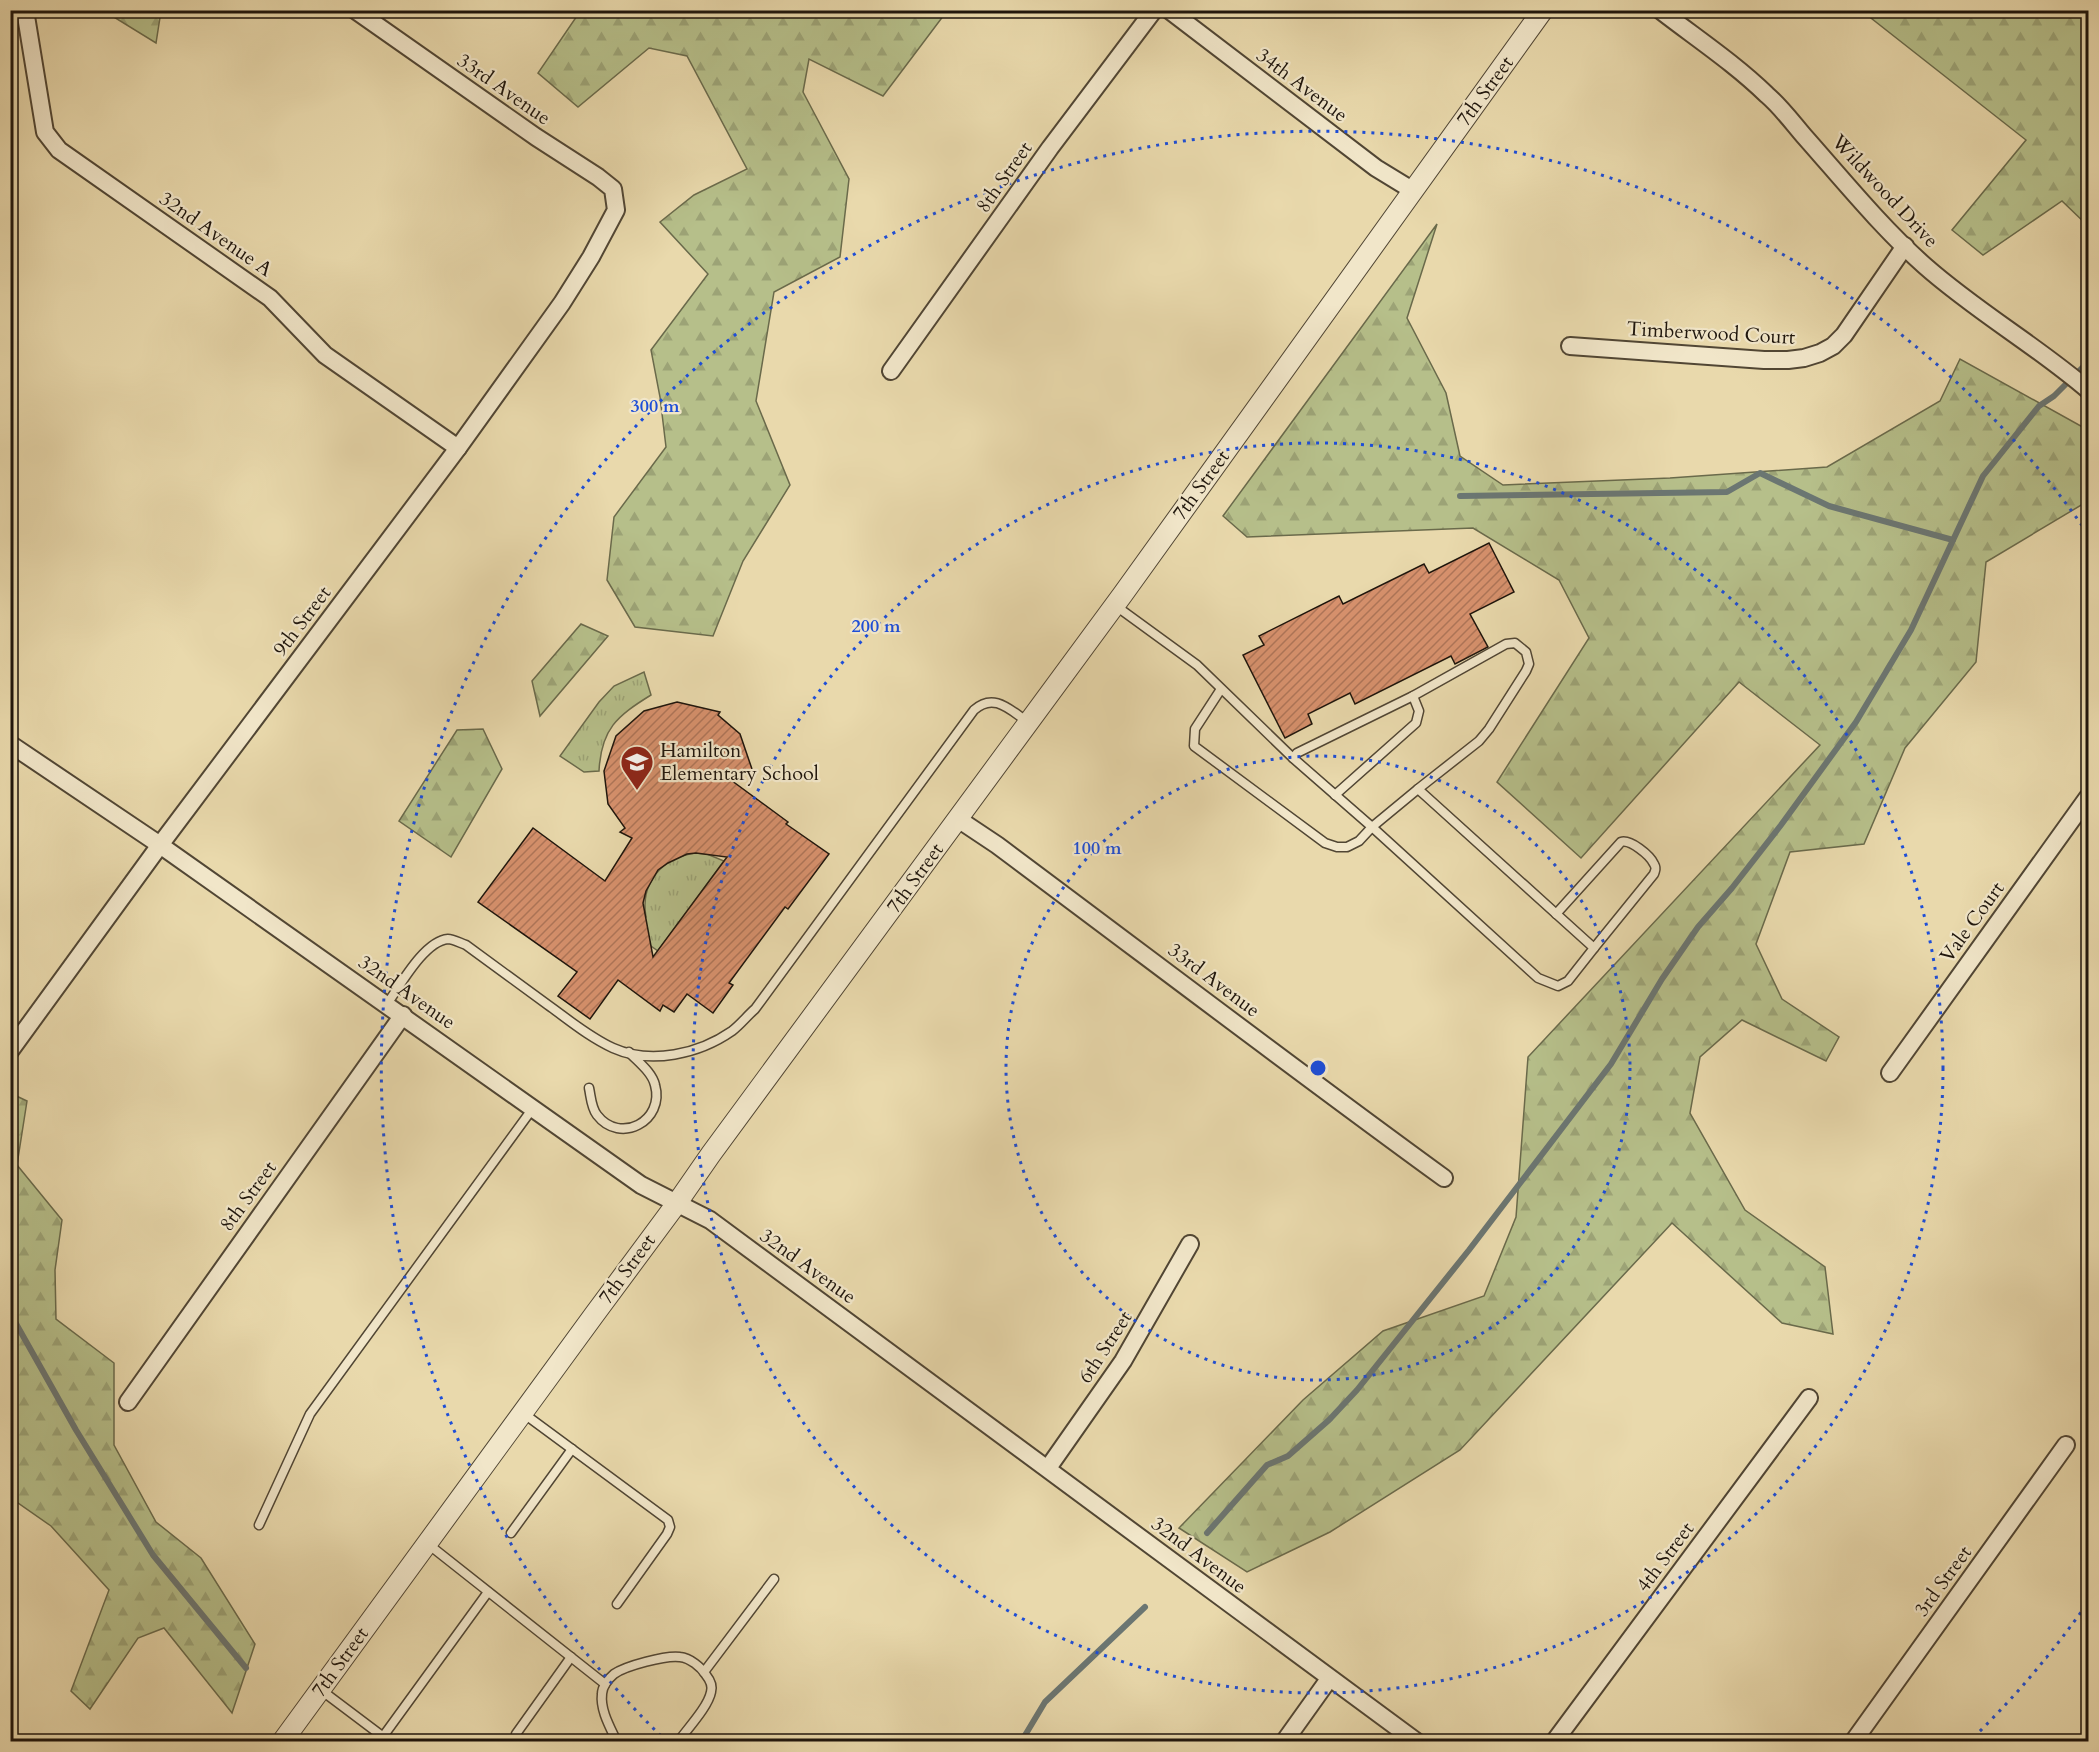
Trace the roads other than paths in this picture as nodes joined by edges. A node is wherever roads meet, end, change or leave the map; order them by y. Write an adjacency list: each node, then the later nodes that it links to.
1 (25, 10): 14 (street, 32nd Avenue A)
2 (355, 10): 7 (street, 33rd Avenue)
3 (1154, 10): 12 (street, 8th Street)
4 (1169, 10): 8 (street, 34th Avenue)
5 (1543, 10): 8 (street, 7th Street)
6 (1660, 10): 10 (street, Wildwood Drive)
7 (374, 16): 9 (street, 33rd Avenue)
8 (1413, 190): 15 (street, 7th Street)
9 (616, 210): 14 (street, 9th Street)
10 (1905, 246): 11 (street, Timberwood Court); 13 (street, Wildwood Drive)
11 (1570, 346)
12 (891, 371)
13 (2088, 390)
14 (458, 448): 26 (street, 9th Street)
15 (1115, 605): 16 (lane); 18 (street, 7th Street)
16 (1221, 689): 20 (lane); 25 (lane)
17 (1413, 696): 20 (lane); 21 (lane); 22 (lane)
18 (1028, 723): 24 (street, 7th Street); 32 (lane)
19 (10, 744): 26 (street, 32nd Avenue)
20 (1293, 758): 22 (lane)
21 (1418, 789): 25 (lane); 27 (lane)
22 (1335, 795): 25 (lane)
23 (2088, 797): 33 (street, Vale Court)
24 (958, 819): 36 (street, 33rd Avenue); 37 (street, 7th Street)
25 (1372, 827): 28 (lane)
26 (160, 845): 29 (street, 32nd Avenue); 31 (street, 9th Street)
27 (1556, 914): 28 (lane); 28 (lane)
28 (1594, 948)
29 (387, 1004): 30 (street, 32nd Avenue); 32 (lane)
30 (403, 1015): 35 (street, 32nd Avenue); 40 (street, 8th Street)
31 (10, 1051)
32 (629, 1052): 34 (lane)
33 (1890, 1073)
34 (589, 1088)
35 (533, 1108): 37 (street, 32nd Avenue); 45 (lane)
36 (1444, 1178)
37 (677, 1203): 41 (street, 7th Street); 44 (street, 32nd Avenue)
38 (1190, 1244): 44 (street, 6th Street)
39 (1809, 1398): 63 (street, 4th Street)
40 (128, 1402)
41 (522, 1413): 43 (lane); 47 (street, 7th Street)
42 (2066, 1445): 64 (street, 3rd Street)
43 (572, 1449): 46 (lane); 50 (lane)
44 (1048, 1468): 53 (street, 32nd Avenue)
45 (260, 1525)
46 (511, 1533)
47 (427, 1544): 49 (lane); 55 (street, 7th Street)
48 (774, 1579): 52 (lane)
49 (488, 1592): 51 (lane); 57 (lane)
50 (617, 1604)
51 (572, 1657): 54 (lane); 56 (lane)
52 (704, 1672): 54 (lane); 60 (lane)
53 (1329, 1679): 61 (street); 62 (street, 32nd Avenue)
54 (605, 1684): 59 (lane)
55 (320, 1689): 57 (lane); 58 (street, 7th Street)
56 (516, 1734)
57 (384, 1740)
58 (282, 1742)
59 (617, 1742)
60 (678, 1742)
61 (1284, 1742)
62 (1417, 1742)
63 (1554, 1742)
64 (1853, 1742)

